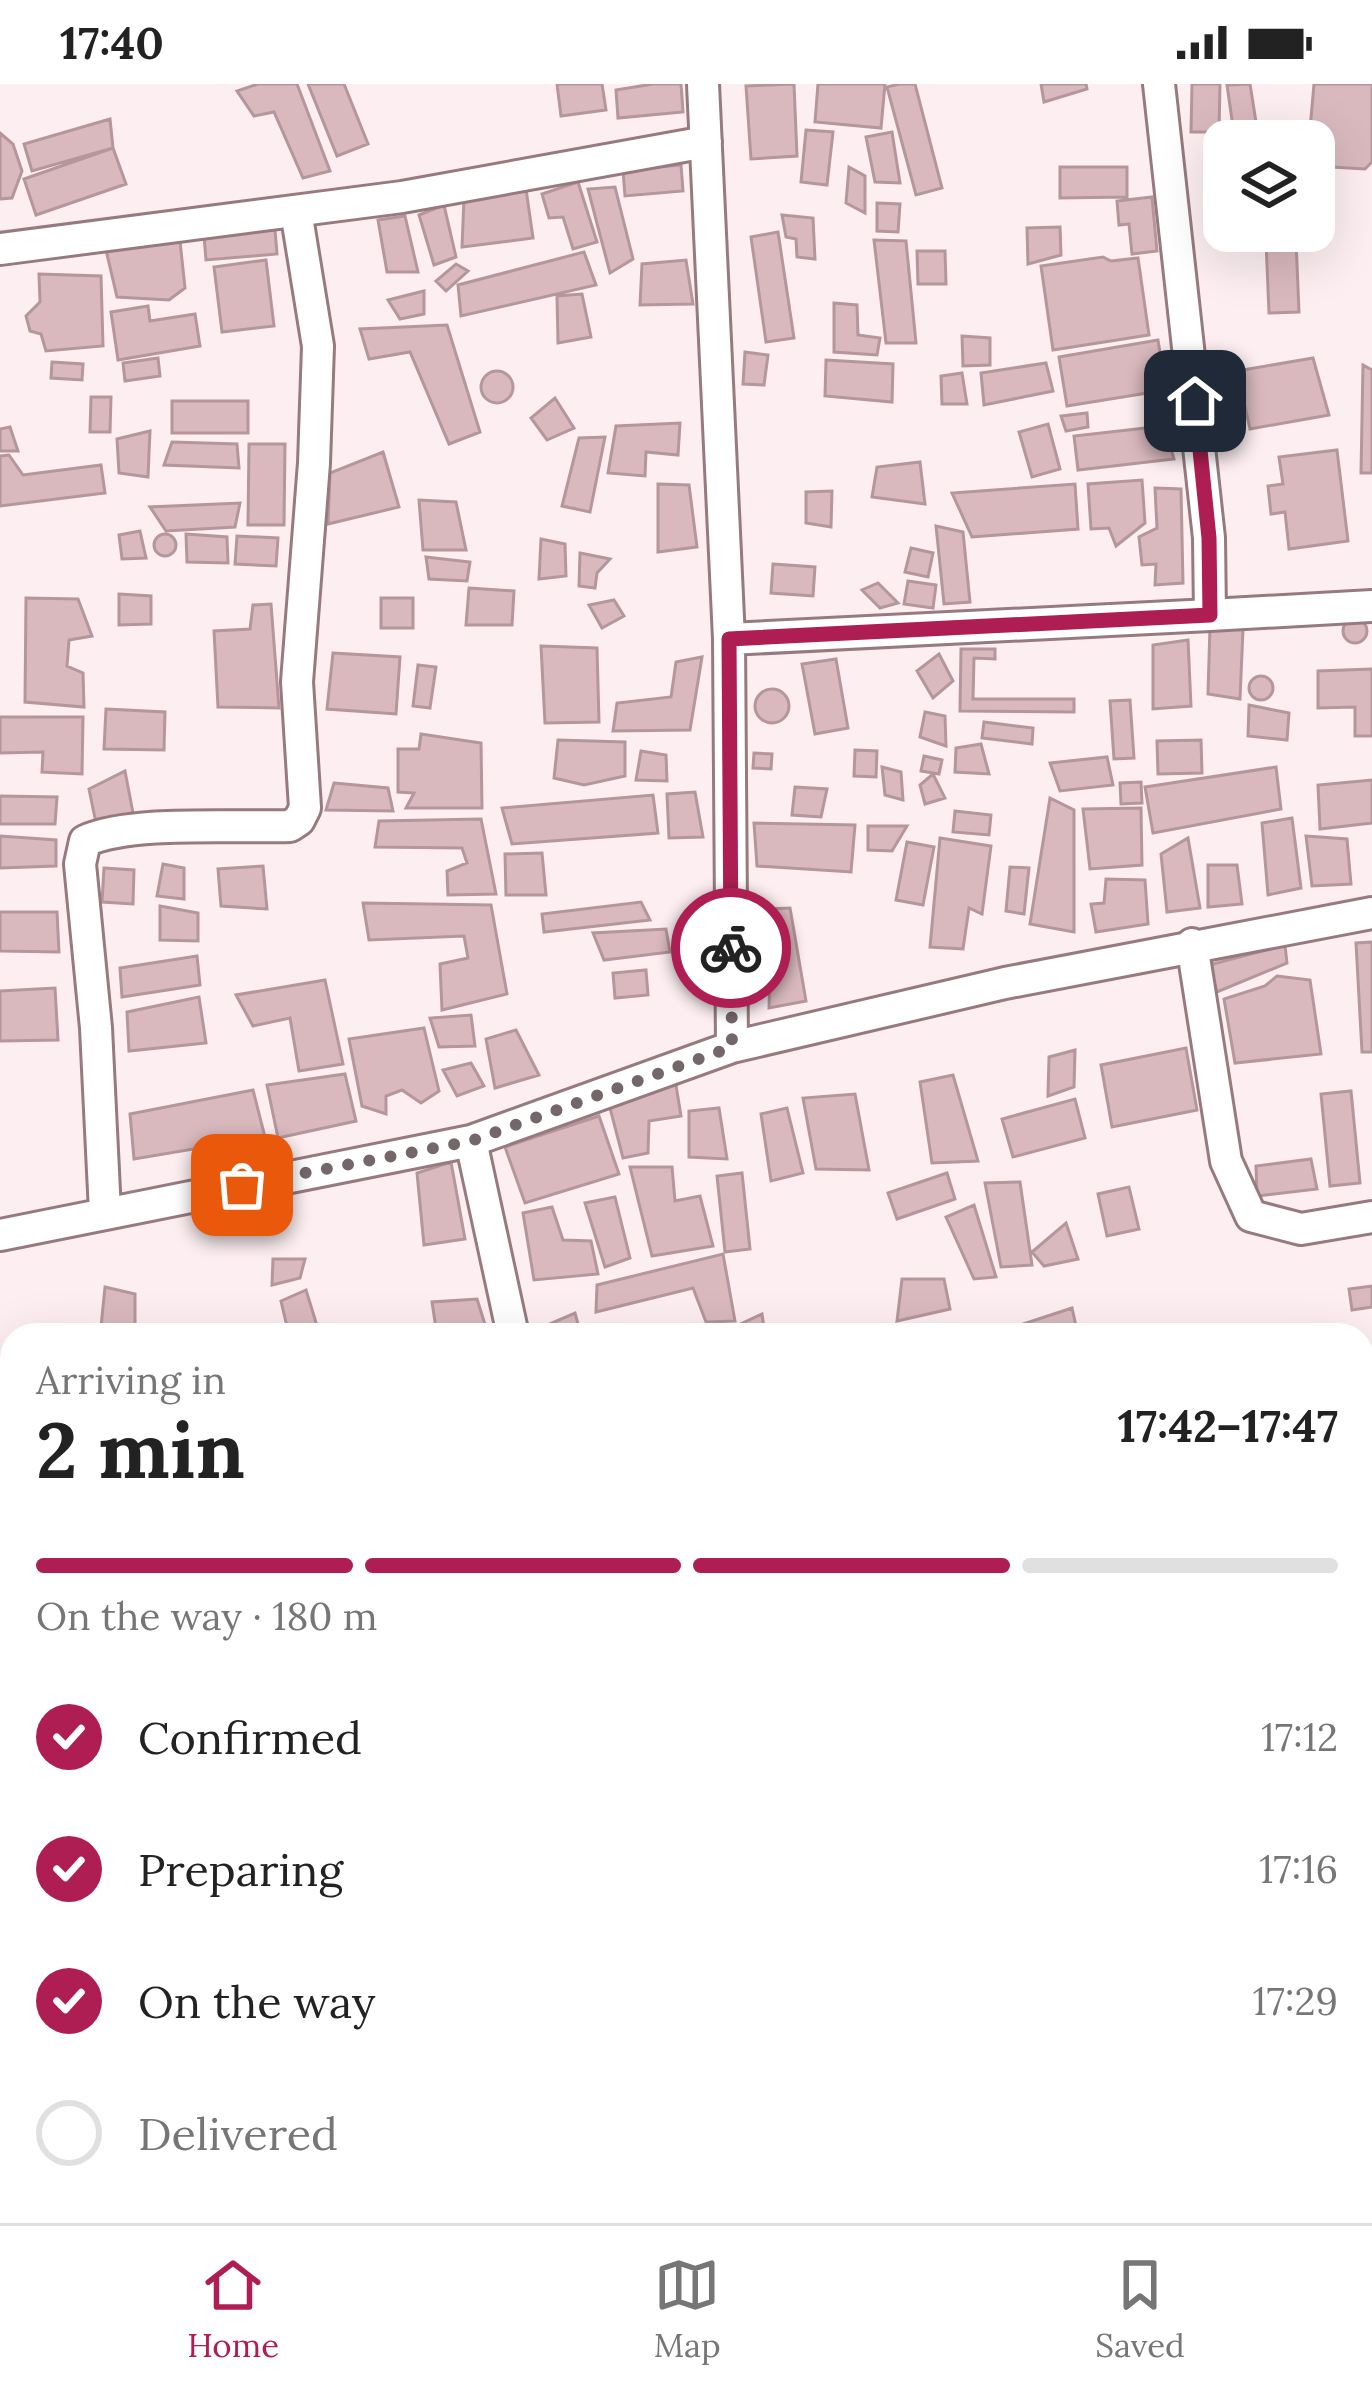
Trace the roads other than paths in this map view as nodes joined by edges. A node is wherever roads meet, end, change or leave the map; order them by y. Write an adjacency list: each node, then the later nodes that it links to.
1 (703, 84): 3 (street)
2 (1159, 84): 7 (street)
3 (706, 142): 4 (street); 8 (street)
4 (296, 211): 5 (street); 13 (street)
5 (0, 249)
6 (1372, 605): 7 (street)
7 (1210, 615): 8 (street)
8 (729, 639): 11 (street)
9 (1372, 913): 10 (street)
10 (1192, 944): 11 (street); 14 (street)
11 (732, 1047): 12 (street)
12 (471, 1141): 13 (street); 16 (street)
13 (106, 1212): 15 (street)
14 (1372, 1217)
15 (0, 1235)
16 (510, 1323)

